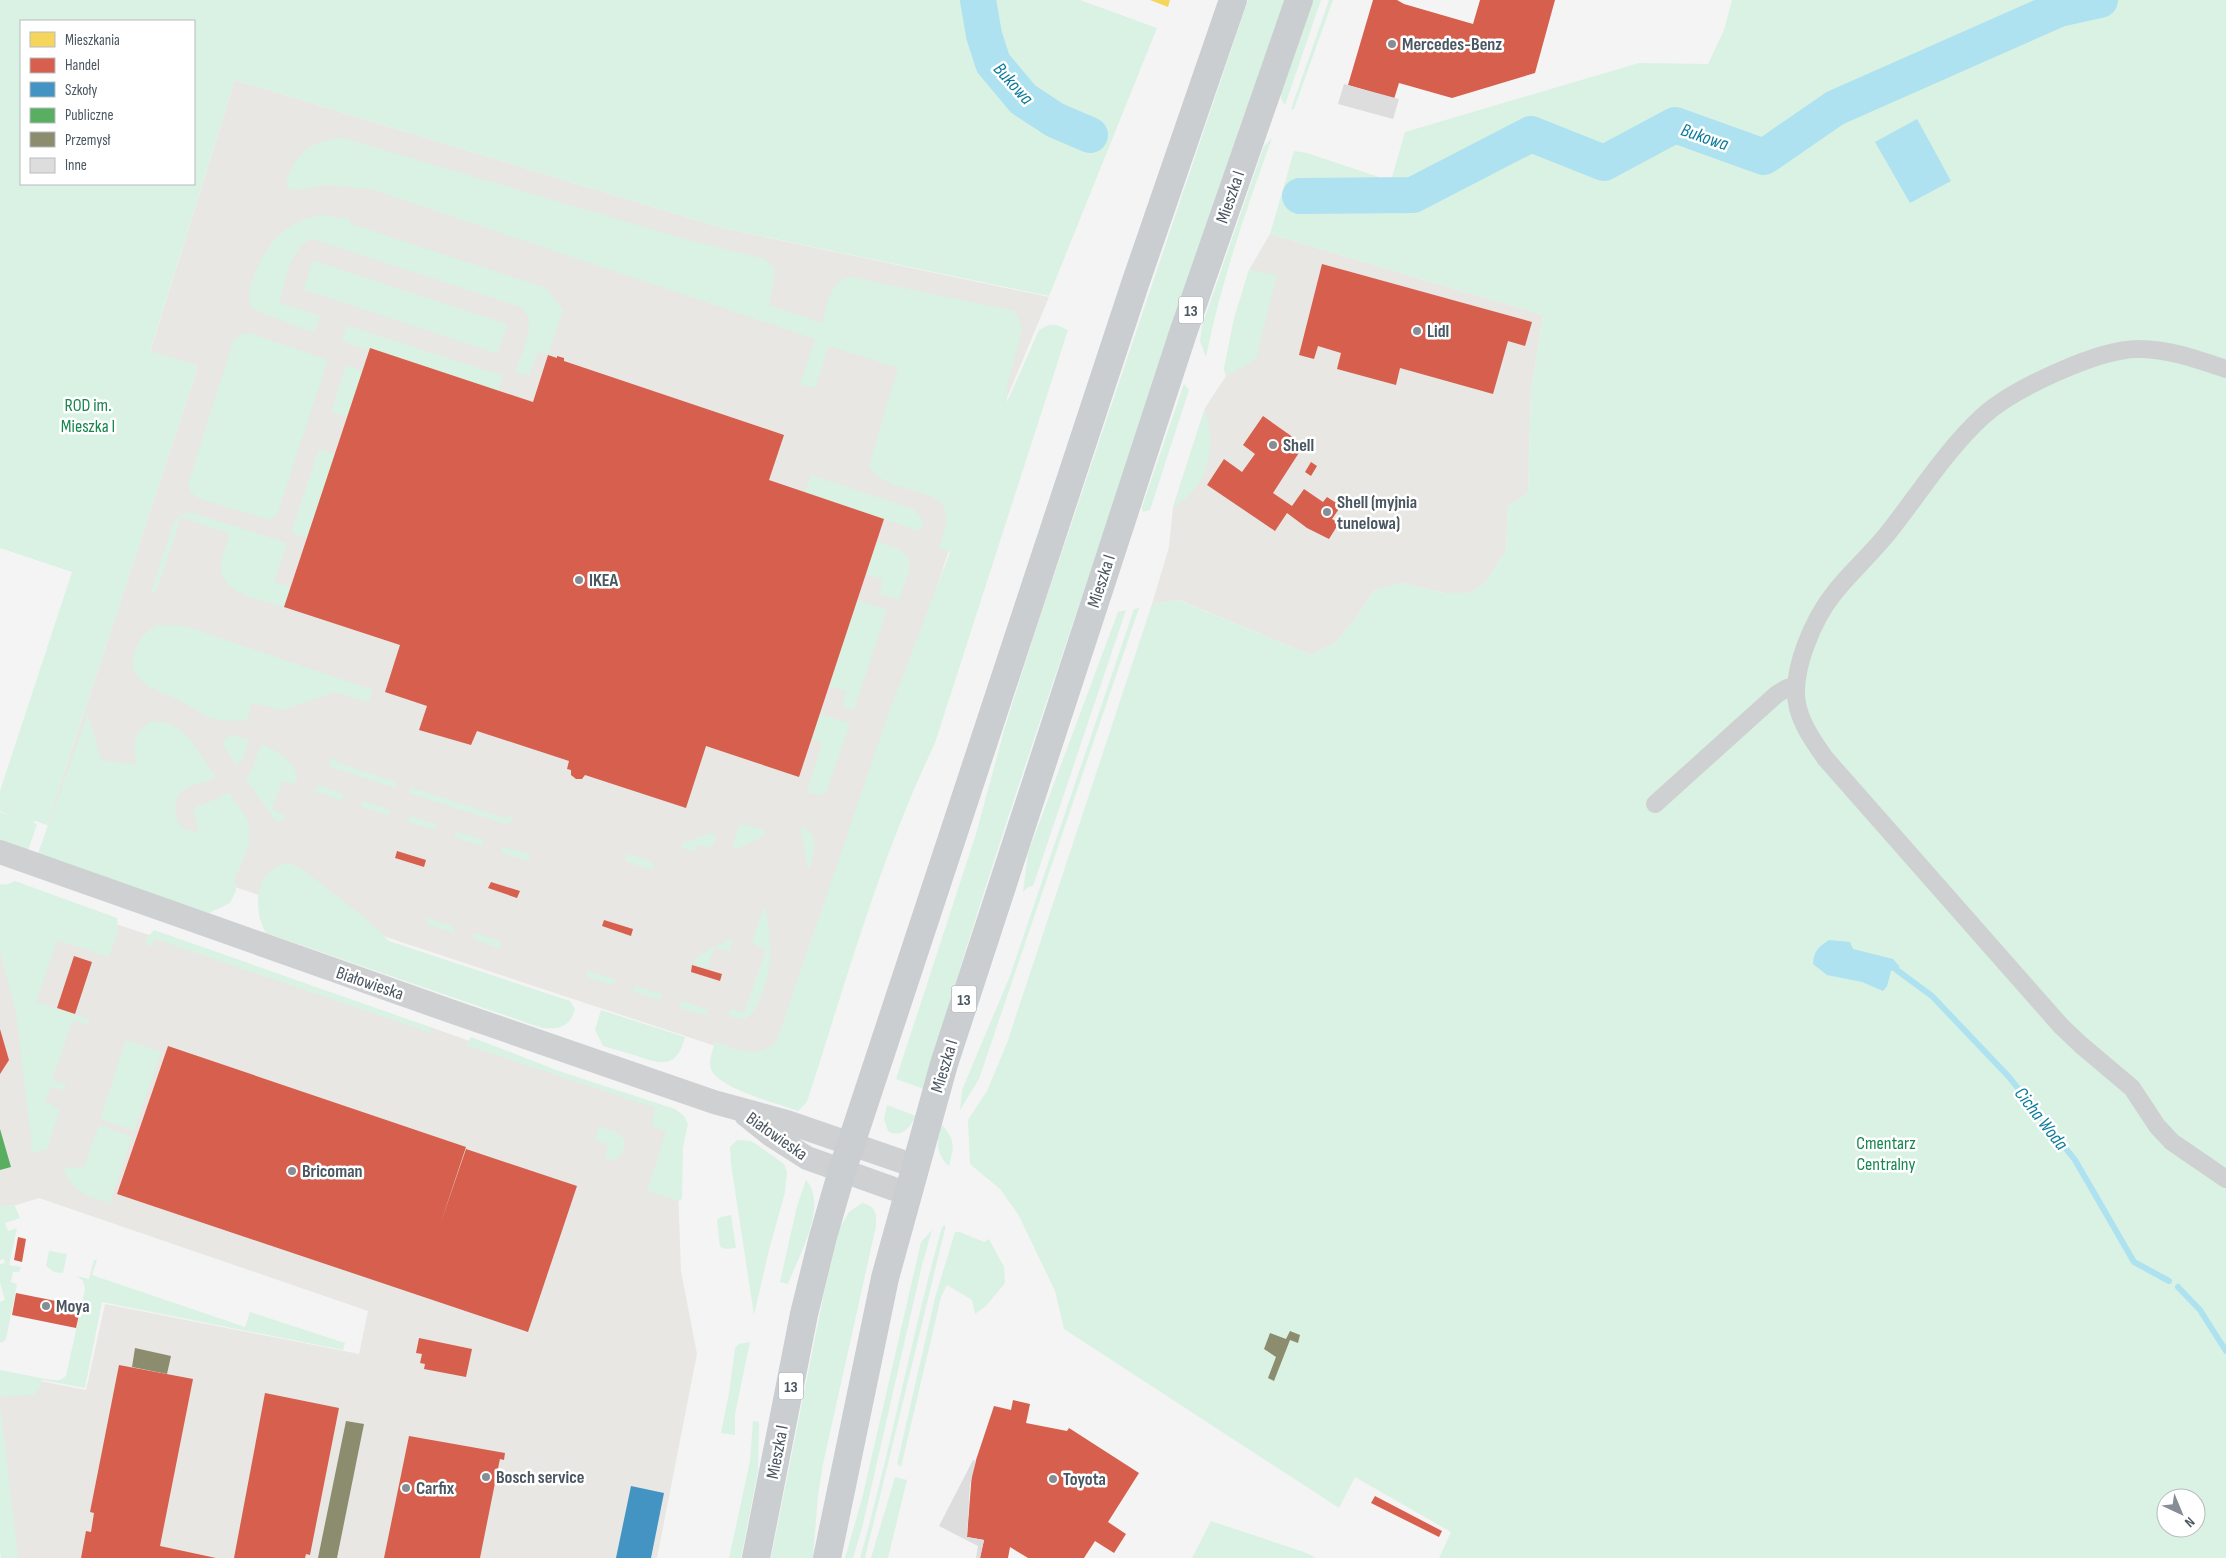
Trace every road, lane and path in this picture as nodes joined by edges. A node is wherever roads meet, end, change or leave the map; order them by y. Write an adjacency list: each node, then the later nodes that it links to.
1 (1233, 0): 8 (main road, Mieszka I / 13)
2 (1299, 0): 9 (main road, Mieszka I / 13)
3 (2226, 369): 4 (street)
4 (1796, 686): 5 (street); 11 (street)
5 (1655, 804)
6 (0, 852): 7 (street, Białowieska)
7 (741, 1111): 8 (street, Białowieska); 10 (street, Białowieska)
8 (850, 1144): 9 (street); 10 (main road, Mieszka I / 13)
9 (915, 1166): 12 (main road, Mieszka I / 13)
10 (842, 1171): 12 (street); 13 (main road, Mieszka I / 13)
11 (2226, 1179)
12 (908, 1194): 14 (main road, Mieszka I / 13)
13 (756, 1558)
14 (827, 1558)

